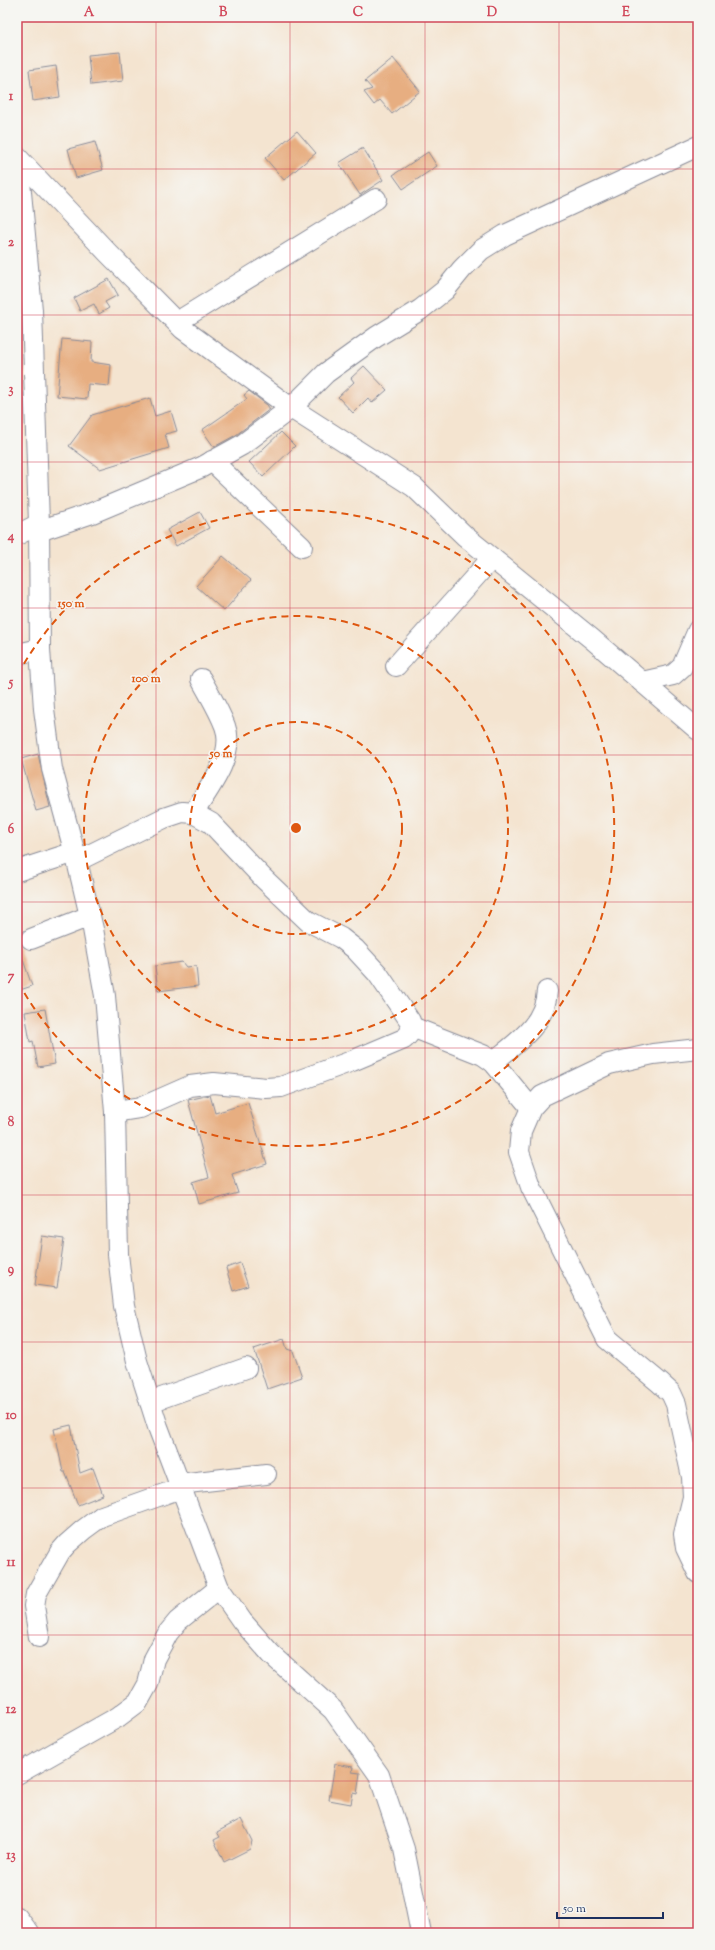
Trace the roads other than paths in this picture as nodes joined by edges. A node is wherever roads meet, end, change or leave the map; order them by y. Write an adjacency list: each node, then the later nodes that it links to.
1 (698, 146): 5 (street)
2 (17, 159): 4 (street); 7 (street)
3 (376, 199): 4 (street)
4 (177, 322): 5 (street)
5 (291, 408): 6 (street); 10 (street)
6 (212, 461): 7 (street); 9 (street)
7 (39, 528): 8 (street); 12 (street)
8 (17, 535)
9 (302, 547)
10 (492, 558): 14 (street); 16 (street)
11 (698, 630): 16 (street)
12 (40, 648): 13 (street); 19 (street)
13 (17, 654)
14 (396, 666)
15 (202, 678): 18 (street)
16 (642, 682): 17 (street)
17 (698, 730)
18 (193, 813): 19 (street); 24 (street)
19 (76, 856): 20 (street); 21 (street)
20 (17, 872)
21 (90, 916): 22 (street); 28 (street)
22 (31, 939)
23 (547, 991): 26 (street)
24 (412, 1028): 26 (street); 28 (street)
25 (698, 1049): 27 (street)
26 (493, 1062): 27 (street)
27 (531, 1108): 33 (street)
28 (115, 1112): 30 (street)
29 (246, 1368): 30 (street)
30 (150, 1402): 32 (street)
31 (266, 1474): 32 (street)
32 (180, 1486): 34 (street); 35 (street)
33 (698, 1573)
34 (219, 1588): 36 (street); 39 (street)
35 (39, 1637)
36 (17, 1774)
37 (17, 1917): 38 (street)
38 (29, 1933)
39 (421, 1933)

